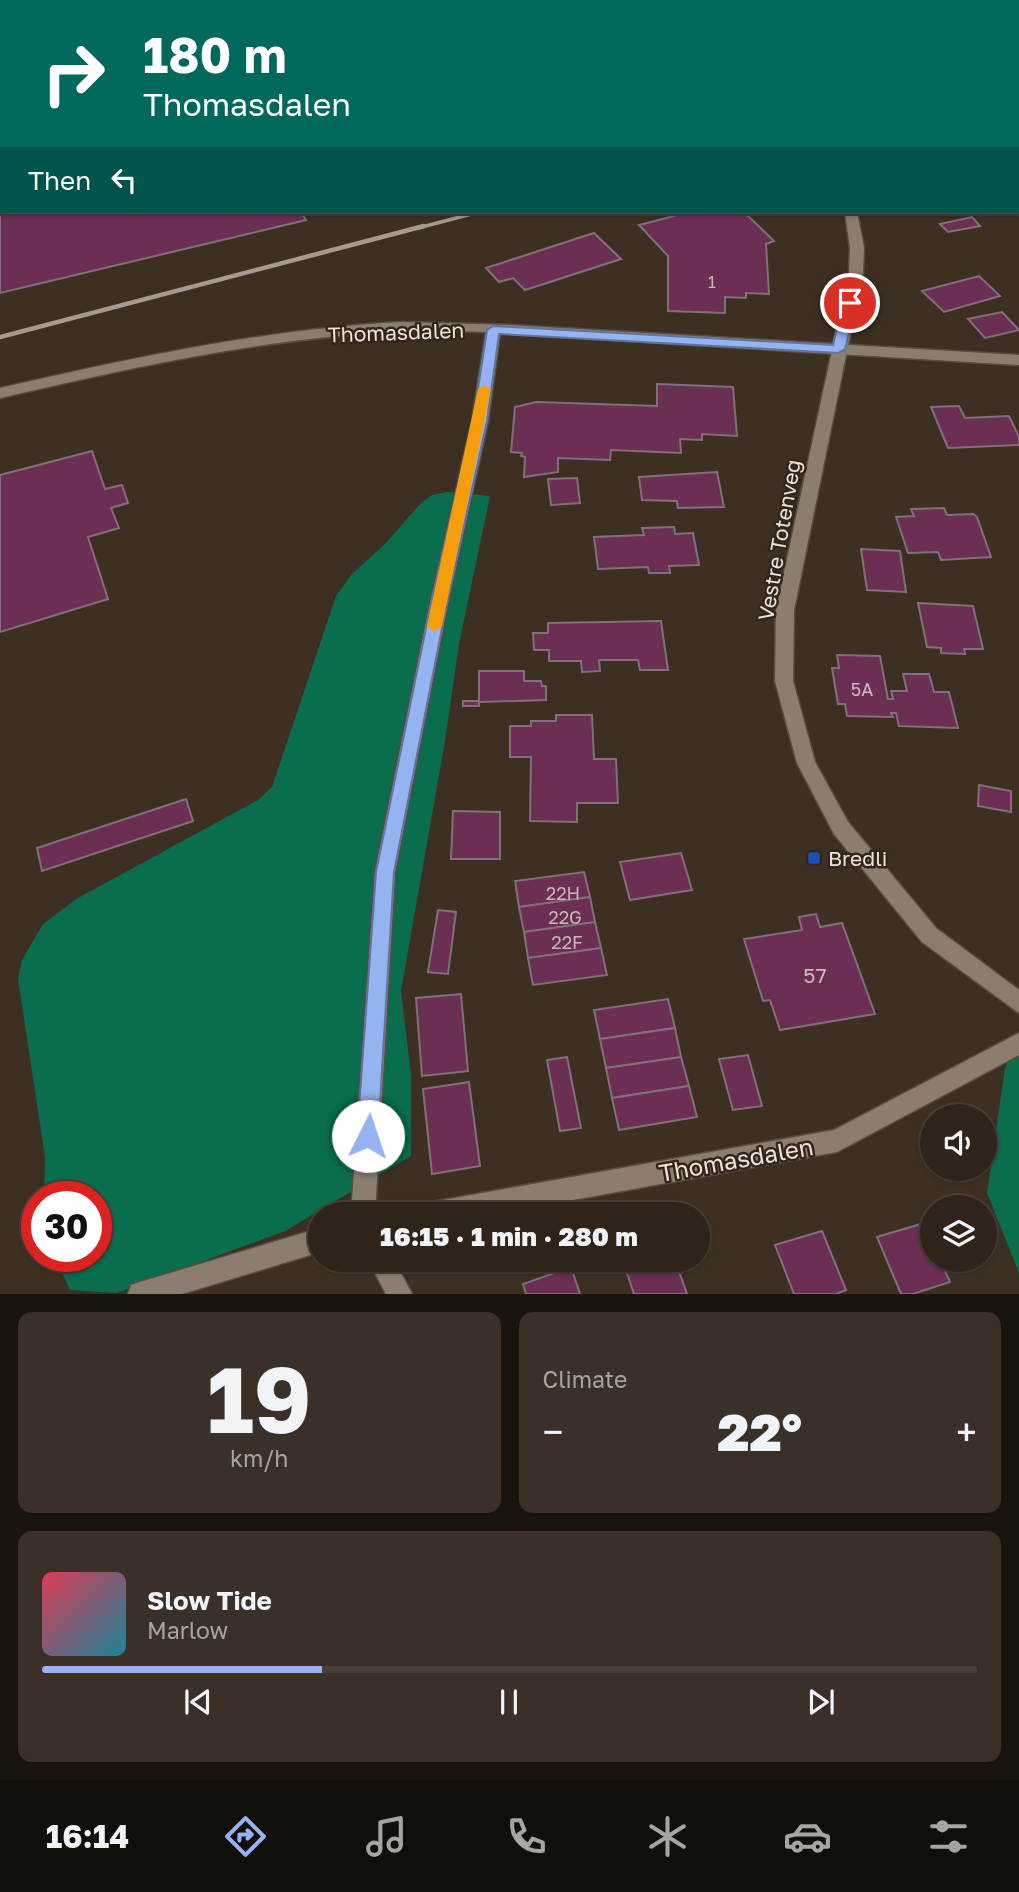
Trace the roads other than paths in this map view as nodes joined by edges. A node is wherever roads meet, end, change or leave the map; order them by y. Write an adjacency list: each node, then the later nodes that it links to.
1 (851, 214): 3 (street, Vestre Totenveg)
2 (493, 330): 3 (street, Thomasdalen); 5 (street, Thomasdalen); 8 (street)
3 (838, 349): 4 (street, Thomasdalen); 6 (street, Vestre Totenveg)
4 (1019, 360)
5 (0, 393)
6 (1019, 1003)
7 (1019, 1043): 9 (street, Thomasdalen)
8 (364, 1202)
9 (499, 1202)
10 (308, 1244): 12 (street)
11 (387, 1272): 13 (street)
12 (140, 1293)
13 (400, 1293)

